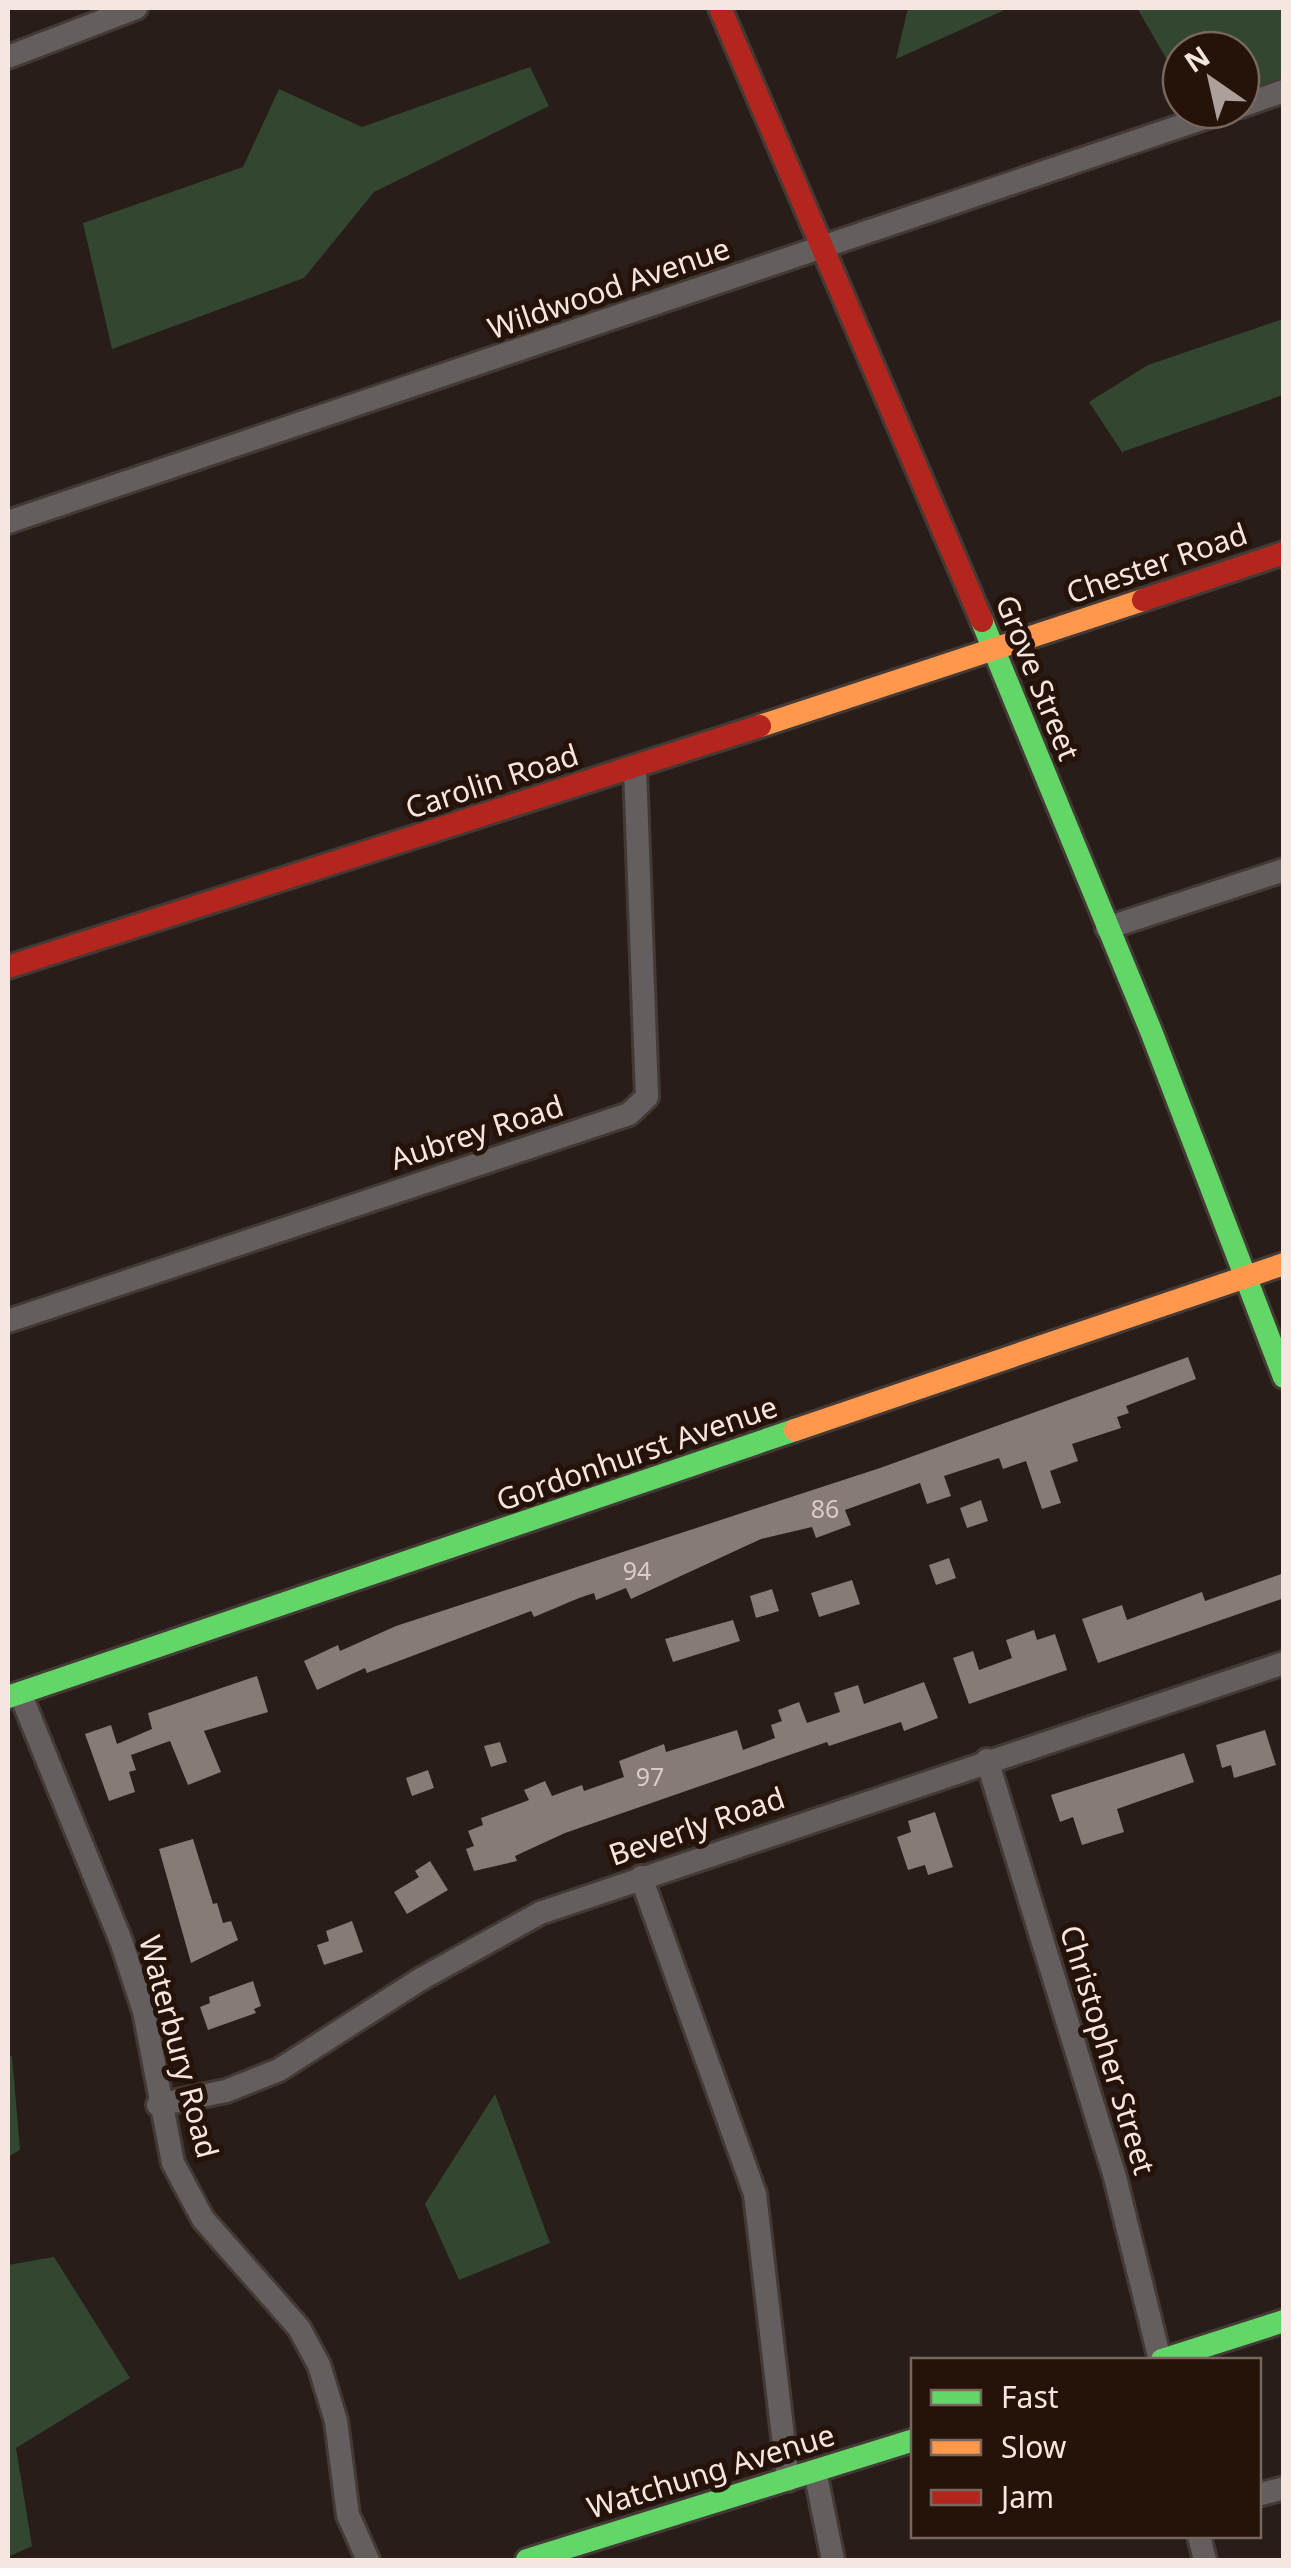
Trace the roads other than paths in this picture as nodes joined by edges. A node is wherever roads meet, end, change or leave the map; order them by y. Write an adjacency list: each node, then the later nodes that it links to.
1 (136, 8): 3 (street)
2 (720, 8): 5 (street, Grove Street)
3 (8, 58)
4 (1169, 130): 5 (street, Wildwood Avenue)
5 (823, 248): 6 (street, Wildwood Avenue); 8 (street, Grove Street)
6 (8, 522)
7 (1284, 552): 8 (street, Chester Road)
8 (993, 651): 9 (street, Carolin Road); 11 (street, Grove Street)
9 (635, 768): 12 (street, Carolin Road); 15 (street, Aubrey Road)
10 (1284, 870): 11 (street)
11 (1107, 928): 14 (street, Grove Street)
12 (8, 967)
13 (1284, 1264): 14 (street, Gordonhurst Avenue)
14 (1246, 1276): 16 (street, Grove Street); 18 (street, Gordonhurst Avenue)
15 (8, 1321)
16 (1284, 1377)
17 (1284, 1663): 19 (street, Beverly Road)
18 (14, 1695): 21 (street, Waterbury Road)
19 (987, 1760): 20 (street, Beverly Road); 23 (street, Christopher Street)
20 (641, 1877): 21 (street, Beverly Road); 27 (street)
21 (158, 2105): 28 (street, Waterbury Road)
22 (1284, 2321): 24 (street)
23 (1160, 2358)
24 (1167, 2358)
25 (911, 2441): 26 (street, Watchung Avenue)
26 (815, 2472): 27 (street, Watchung Avenue); 30 (street)
27 (788, 2480): 29 (street, Watchung Avenue)
28 (368, 2560)
29 (526, 2560)
30 (833, 2560)

